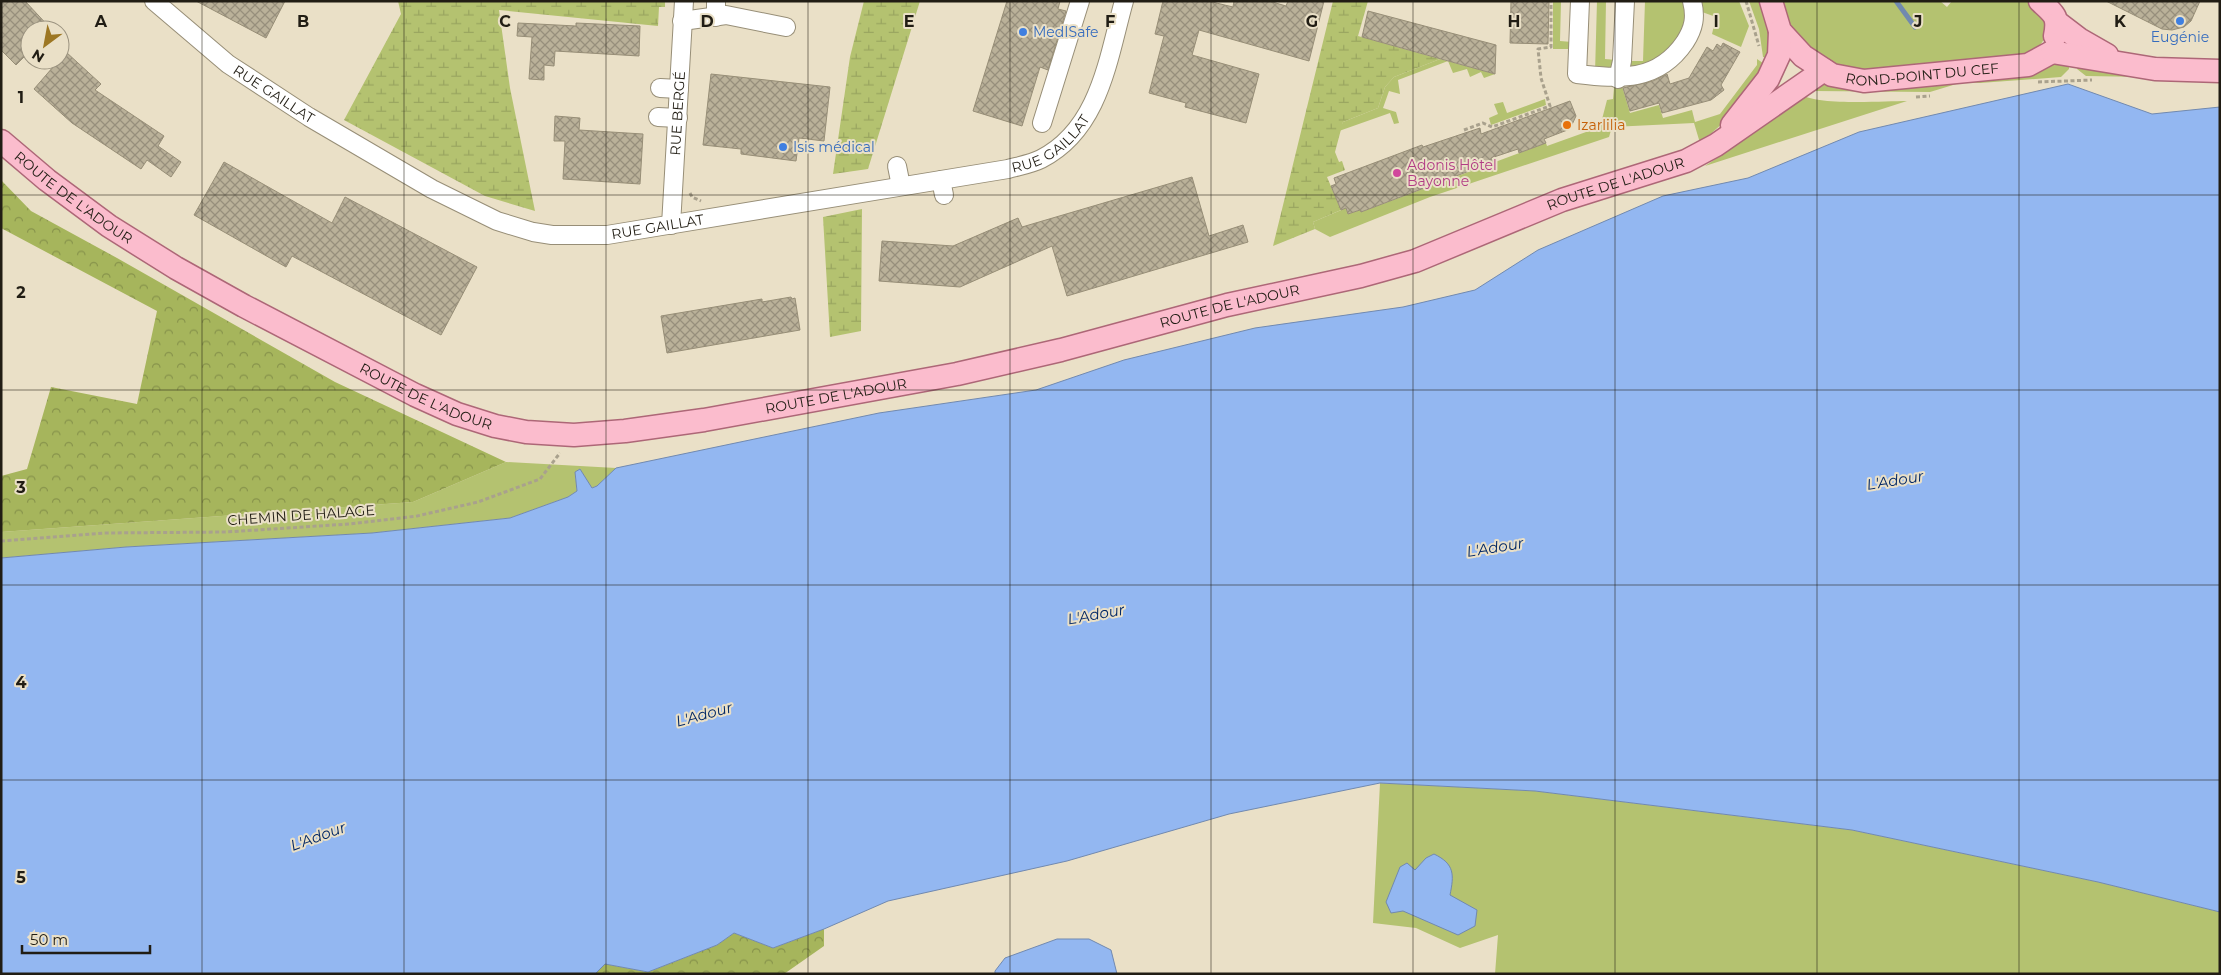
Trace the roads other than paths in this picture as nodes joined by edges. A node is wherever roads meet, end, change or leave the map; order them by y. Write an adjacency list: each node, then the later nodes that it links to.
1 (154, 1): 29 (street, RUE GAILLAT)
2 (684, 1): 11 (street, RUE BERGÉ)
3 (1080, 1): 24 (street)
4 (1124, 1): 28 (street, RUE GAILLAT)
5 (1580, 1): 19 (street)
6 (1625, 1): 19 (street)
7 (1692, 1): 19 (street)
8 (1771, 1): 14 (main road, ROND-POINT DU CEF)
9 (2040, 1): 12 (main road)
10 (716, 9): 11 (street); 13 (street)
11 (682, 20): 21 (street, RUE BERGÉ)
12 (2058, 23): 15 (main road); 16 (main road)
13 (786, 27)
14 (1780, 31): 17 (main road, ROND-POINT DU CEF); 26 (main road, ROUTE DE L'ADOUR)
15 (2052, 52): 16 (main road); 17 (main road, ROND-POINT DU CEF)
16 (2120, 62): 18 (main road)
17 (1824, 70): 26 (main road, ROUTE DE L'ADOUR)
18 (2220, 71)
19 (1618, 79)
20 (660, 88): 21 (street)
21 (679, 89): 23 (street, RUE BERGÉ)
22 (658, 117): 23 (street)
23 (678, 118): 29 (street, RUE BERGÉ)
24 (1042, 123)
25 (1, 141): 26 (main road, ROUTE DE L'ADOUR)
26 (1716, 145)
27 (897, 166): 28 (street)
28 (901, 186): 29 (street, RUE GAILLAT)
29 (671, 225)

